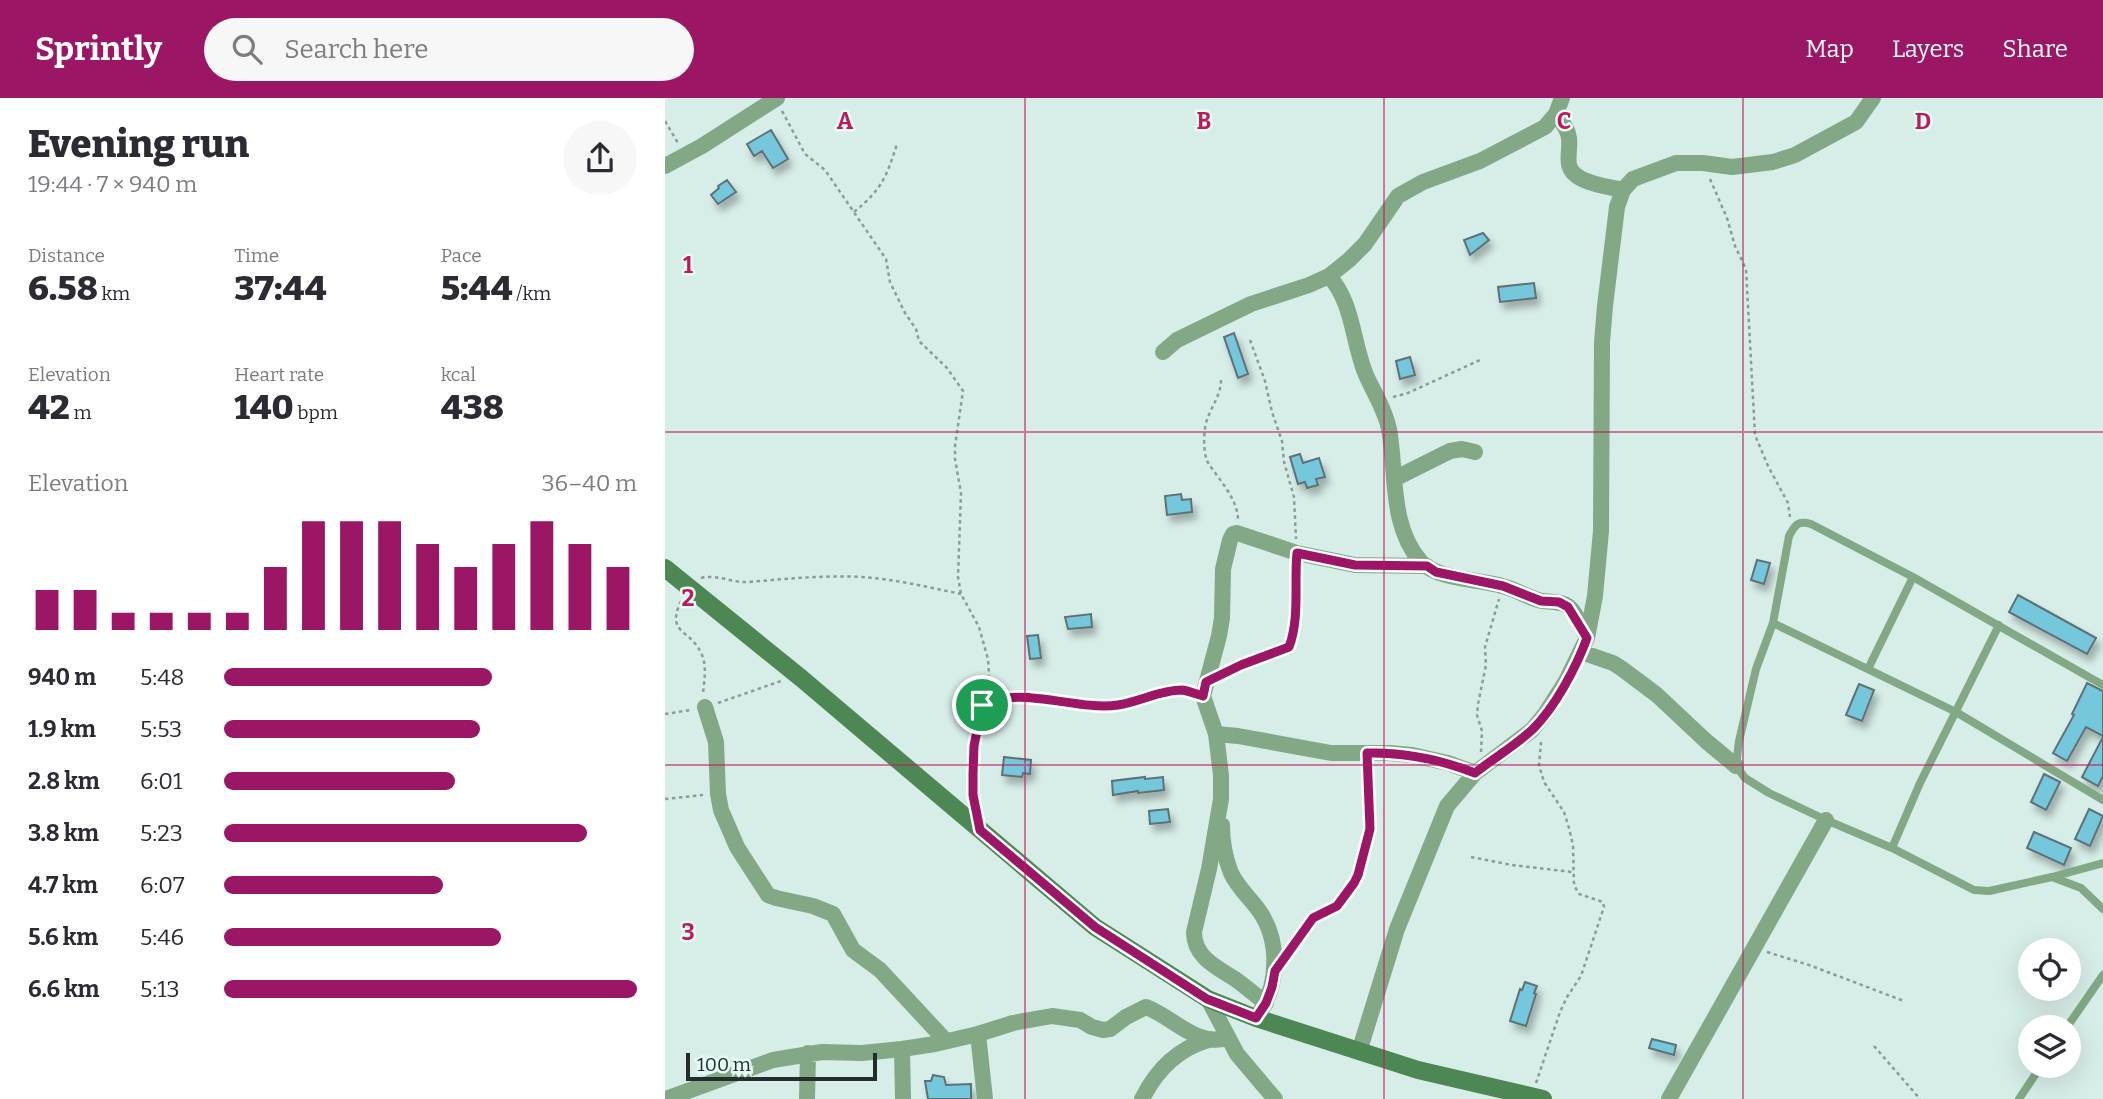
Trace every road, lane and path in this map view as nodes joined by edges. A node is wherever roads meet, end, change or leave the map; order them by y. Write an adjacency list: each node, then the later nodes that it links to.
1 (1873, 98): 7 (street)
2 (779, 102): 6 (street); 10 (path)
3 (1558, 104): 9 (street); 11 (street)
4 (665, 121): 6 (path)
5 (897, 145): 10 (path)
6 (685, 155): 8 (street)
7 (1703, 163): 9 (street); 19 (path)
8 (665, 166)
9 (1623, 190): 30 (street)
10 (854, 212): 27 (path)
11 (1329, 276): 13 (street); 16 (street)
12 (1250, 340): 21 (path)
13 (1163, 352)
14 (1480, 360): 16 (path)
15 (1221, 380): 20 (path)
16 (1380, 401): 18 (street)
17 (1475, 453): 18 (street)
18 (1394, 479): 22 (street)
19 (1792, 530): 24 (lane); 28 (lane)
20 (1237, 533): 21 (street); 34 (street)
21 (1297, 553): 22 (street); 34 (path)
22 (1427, 566): 25 (street)
23 (665, 568): 26 (main road)
24 (1913, 577): 29 (lane); 31 (lane)
25 (1498, 585): 30 (street); 43 (path)
26 (688, 587): 27 (path); 32 (main road); 36 (path)
27 (961, 594): 35 (path)
28 (1773, 623): 31 (lane); 42 (lane)
29 (1999, 625): 33 (lane); 37 (lane)
30 (1584, 645): 39 (street); 42 (street)
31 (1868, 669): 37 (lane)
32 (801, 678): 36 (path); 49 (main road)
33 (2103, 685)
34 (1205, 689): 35 (path); 40 (street)
35 (982, 705): 49 (path)
36 (705, 707): 38 (path); 44 (street)
37 (1956, 712): 45 (lane); 50 (lane)
38 (665, 714)
39 (1545, 715): 43 (street); 53 (path)
40 (1216, 734): 41 (street); 47 (street)
41 (1367, 753): 43 (street); 57 (path)
42 (1736, 766): 48 (lane)
43 (1477, 771): 69 (street)
44 (719, 794): 46 (path); 66 (street)
45 (2102, 797)
46 (665, 799)
47 (1221, 799): 57 (street); 61 (street)
48 (1826, 820): 50 (lane); 56 (street)
49 (980, 830): 59 (main road)
50 (1892, 848): 54 (lane)
51 (1471, 857): 53 (path)
52 (2103, 863): 54 (lane)
53 (1573, 872): 72 (path)
54 (2052, 877): 55 (lane)
55 (2103, 909)
56 (1754, 947): 60 (path); 79 (street)
57 (1275, 971): 61 (street)
58 (2103, 975): 62 (lane)
59 (1207, 999): 61 (main road); 64 (street)
60 (1904, 1001)
61 (1261, 1010): 69 (main road)
62 (2075, 1015)
63 (978, 1034): 65 (street); 66 (street); 76 (street)
64 (1227, 1038): 65 (street); 78 (street)
65 (1208, 1040): 77 (street)
66 (946, 1041): 68 (street)
67 (1874, 1046): 80 (path)
68 (902, 1049): 70 (street); 75 (street)
69 (1359, 1052): 72 (main road)
70 (808, 1053): 73 (street); 74 (street)
71 (2033, 1078): 81 (lane)
72 (1537, 1098)
73 (666, 1099)
74 (807, 1099)
75 (903, 1099)
76 (985, 1099)
77 (1142, 1099)
78 (1275, 1099)
79 (1669, 1099)
80 (1920, 1099)
81 (2019, 1099)

